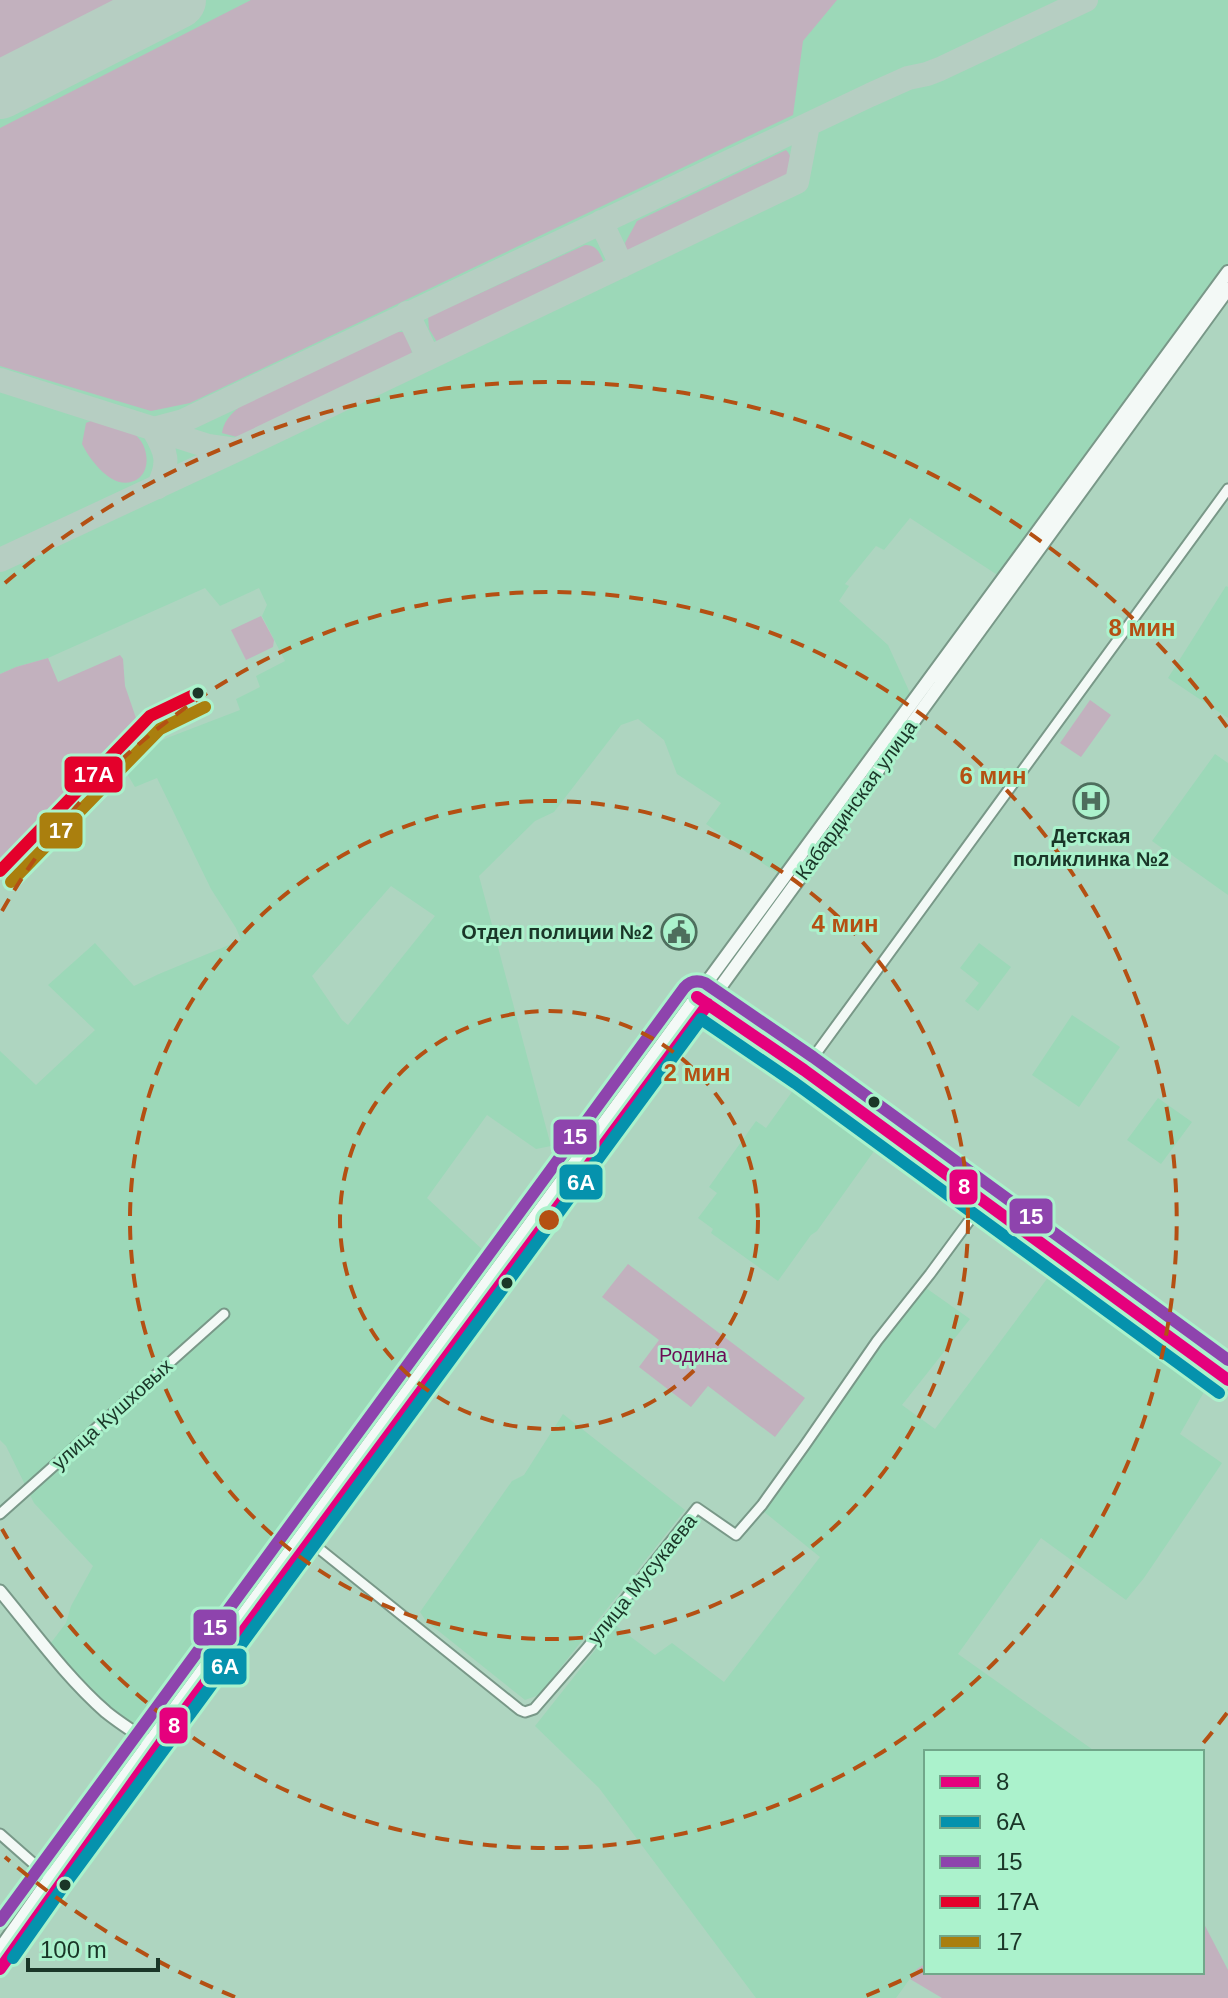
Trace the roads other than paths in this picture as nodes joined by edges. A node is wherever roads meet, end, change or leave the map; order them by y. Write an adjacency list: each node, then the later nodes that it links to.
1 (1228, 272): 6 (main road, Кабардинская улица)
2 (1228, 289): 6 (main road, Кабардинская улица)
3 (1228, 489): 7 (street)
4 (198, 693): 5 (main road)
5 (0, 871)
6 (703, 1000): 7 (street); 12 (main road, Кабардинская улица)
7 (804, 1070): 8 (street)
8 (983, 1202): 10 (street); 12 (street, улица Мусукаева)
9 (224, 1314): 11 (street, улица Кушховых)
10 (1228, 1380)
11 (0, 1514)
12 (306, 1538): 14 (main road, Кабардинская улица)
13 (0, 1591): 14 (street)
14 (154, 1745): 16 (main road, Кабардинская улица); 18 (main road, Кабардинская улица)
15 (0, 1834): 16 (street)
16 (50, 1878): 17 (main road, Кабардинская улица)
17 (0, 1949)
18 (0, 1969)

